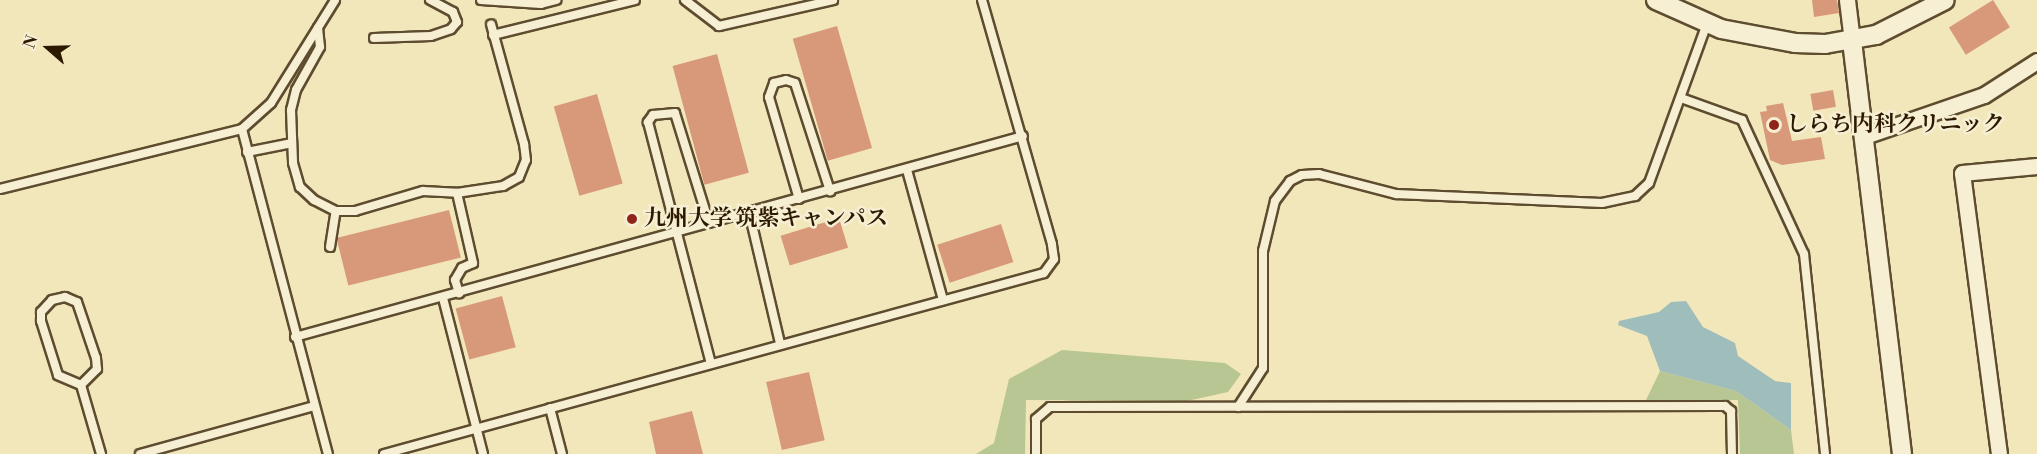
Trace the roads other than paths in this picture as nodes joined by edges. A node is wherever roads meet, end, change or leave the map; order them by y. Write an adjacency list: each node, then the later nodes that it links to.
1 (335, 0): 15 (lane)
2 (430, 0): 17 (lane)
3 (481, 0): 4 (lane)
4 (555, 0)
5 (635, 0): 16 (lane)
6 (685, 0): 12 (lane)
7 (833, 0): 12 (lane)
8 (982, 0): 22 (lane)
9 (1656, 0): 13 (street)
10 (1847, 0): 18 (street)
11 (1945, 0): 18 (street)
12 (795, 4)
13 (1708, 23): 18 (street); 20 (lane)
14 (491, 24): 16 (lane)
15 (318, 28): 21 (lane); 24 (lane)
16 (493, 35): 30 (lane)
17 (374, 38)
18 (1852, 41): 23 (street)
19 (2037, 61): 23 (street)
20 (1681, 98): 45 (lane); 56 (lane)
21 (242, 129): 25 (lane); 28 (lane)
22 (1023, 135): 27 (lane); 39 (lane)
23 (1862, 137): 57 (street)
24 (292, 143): 25 (lane); 32 (lane)
25 (247, 152): 40 (lane)
26 (2037, 166): 58 (street)
27 (907, 170): 29 (lane); 39 (lane)
28 (0, 189)
29 (831, 191): 31 (lane); 31 (lane)
30 (458, 193): 32 (lane); 37 (lane)
31 (799, 199): 33 (lane)
32 (336, 211): 36 (lane)
33 (749, 212): 34 (lane); 41 (lane)
34 (709, 223): 35 (lane); 35 (lane)
35 (676, 233): 37 (lane); 42 (lane)
36 (330, 247)
37 (459, 293): 38 (lane)
38 (443, 298): 40 (lane); 47 (lane)
39 (943, 300): 41 (lane)
40 (294, 337): 44 (lane)
41 (780, 343): 42 (lane)
42 (711, 363): 46 (lane)
43 (81, 385): 43 (lane); 48 (lane)
44 (314, 406): 49 (lane); 50 (lane)
45 (1238, 407): 54 (lane); 55 (lane)
46 (550, 408): 47 (lane); 53 (lane)
47 (477, 428): 51 (lane); 52 (lane)
48 (101, 454)
49 (140, 454)
50 (328, 454)
51 (384, 454)
52 (483, 454)
53 (562, 454)
54 (1036, 454)
55 (1732, 454)
56 (1825, 454)
57 (1902, 454)
58 (1999, 454)

